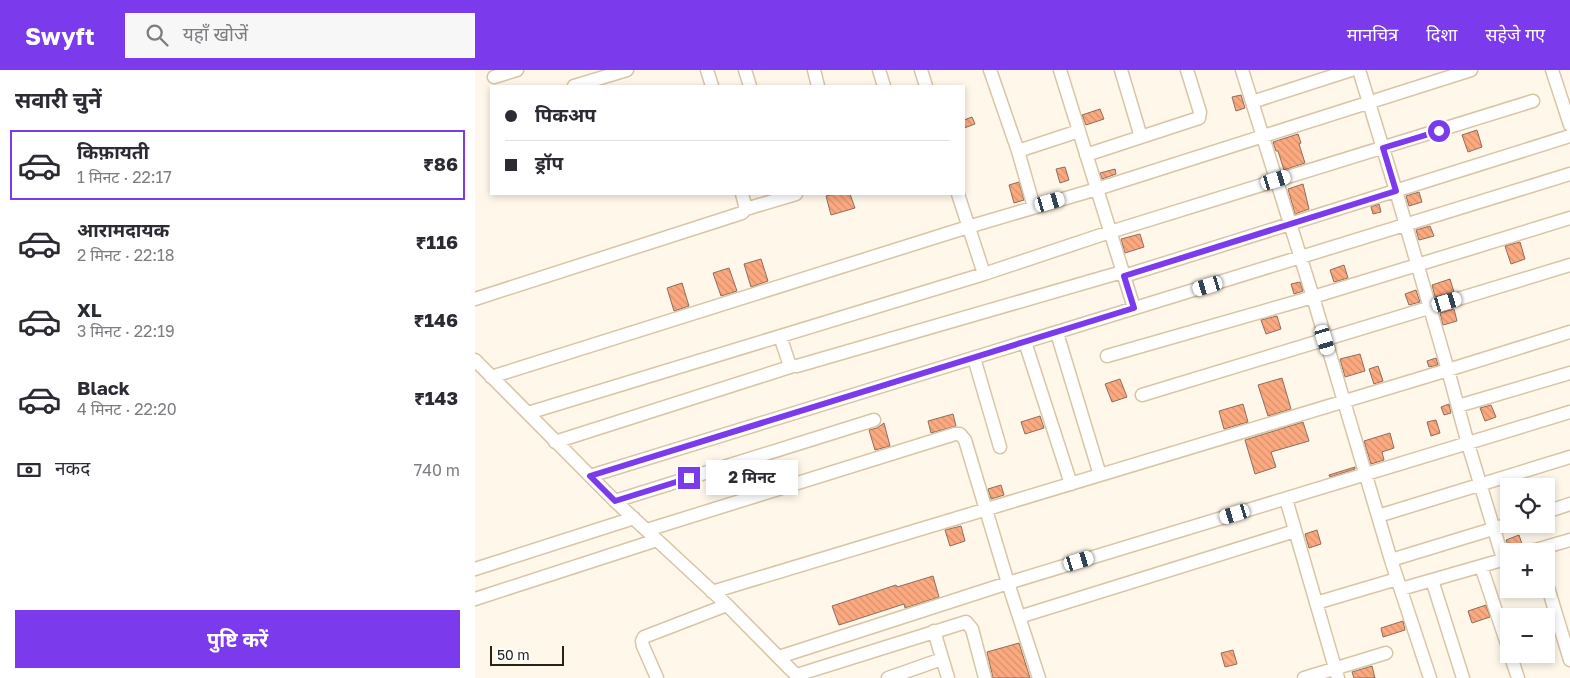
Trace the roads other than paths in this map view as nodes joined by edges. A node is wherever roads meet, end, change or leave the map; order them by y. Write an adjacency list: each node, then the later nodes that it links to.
1 (517, 70): 17 (street)
2 (627, 70): 18 (street)
3 (707, 70): 19 (street)
4 (745, 70): 20 (street)
5 (813, 70): 21 (street)
6 (879, 70): 22 (street)
7 (921, 70): 23 (street)
8 (990, 70): 33 (street)
9 (1060, 70): 28 (street)
10 (1121, 70): 31 (street)
11 (1187, 70): 31 (street)
12 (1242, 70): 24 (street)
13 (1351, 70): 24 (street)
14 (1359, 70): 25 (street)
15 (1471, 70): 25 (street)
16 (1552, 70): 27 (street)
17 (494, 78)
18 (577, 85)
19 (712, 85)
20 (750, 85)
21 (818, 85)
22 (884, 85)
23 (926, 85)
24 (1252, 102): 29 (street)
25 (1369, 102): 29 (street); 32 (street)
26 (1533, 102): 32 (street)
27 (1570, 125)
28 (1079, 131): 33 (street); 34 (street)
29 (1263, 135): 36 (street); 37 (street)
30 (1570, 136): 38 (street)
31 (1141, 137): 34 (street)
32 (1383, 148): 36 (street); 38 (street)
33 (1018, 151): 42 (street)
34 (1086, 155): 37 (street)
35 (1570, 174): 46 (street)
36 (1276, 180): 45 (street); 48 (street)
37 (1097, 188): 42 (street); 48 (street)
38 (1396, 191): 45 (street); 46 (street)
39 (742, 195): 43 (street)
40 (958, 195): 47 (street)
41 (782, 196): 43 (street)
42 (1034, 207): 47 (street)
43 (745, 209): 55 (street)
44 (1570, 218): 50 (street)
45 (1290, 224): 49 (street); 53 (street)
46 (1406, 225): 49 (street); 50 (street)
47 (968, 227): 52 (street); 69 (street)
48 (1110, 232): 52 (street); 53 (street)
49 (1301, 257): 54 (street); 56 (street)
50 (1417, 265): 54 (street); 57 (street)
51 (1570, 265): 57 (street)
52 (984, 274): 60 (street)
53 (1123, 274): 56 (street); 66 (street)
54 (1313, 297): 61 (street); 63 (street)
55 (475, 299)
56 (1134, 308): 58 (street)
57 (1430, 308): 61 (street); 67 (street)
58 (1057, 332): 62 (street); 81 (street)
59 (1570, 332): 67 (street)
60 (780, 336): 66 (street); 74 (street)
61 (1325, 340): 70 (street); 71 (street)
62 (1025, 342): 64 (street); 83 (street)
63 (1107, 356)
64 (973, 358): 78 (street); 82 (street)
65 (475, 360): 69 (street)
66 (793, 366): 76 (street)
67 (1448, 370): 71 (street); 72 (street)
68 (1570, 373): 72 (street)
69 (491, 377): 74 (street)
70 (1142, 395)
71 (1344, 402): 80 (street); 81 (street)
72 (1458, 406): 77 (street)
73 (1570, 412): 77 (street)
74 (528, 413): 76 (street)
75 (874, 420): 86 (street)
76 (555, 442): 82 (street)
77 (1468, 444): 80 (street); 84 (street)
78 (1000, 447)
79 (1570, 457): 84 (street)
80 (1367, 474): 85 (street); 90 (street)
81 (1100, 475): 83 (street)
82 (590, 476): 86 (street)
83 (1071, 484): 88 (street)
84 (1481, 484): 90 (street); 93 (street)
85 (1286, 499): 95 (street); 105 (street)
86 (615, 501): 91 (street)
87 (1570, 504): 89 (street)
88 (986, 509): 94 (street); 105 (street); 107 (street)
89 (1555, 509)
90 (1378, 516): 100 (street)
91 (634, 518): 94 (street); 103 (street)
92 (1500, 527): 93 (street)
93 (1495, 528): 98 (street); 100 (street)
94 (647, 530): 96 (street)
95 (1295, 531): 110 (street); 112 (street)
96 (657, 540): 107 (street); 109 (street)
97 (1570, 540): 99 (street)
98 (1500, 543)
99 (1555, 545)
100 (1391, 560): 106 (street)
101 (1500, 561): 102 (street)
102 (1481, 566): 104 (street); 113 (street)
103 (475, 569)
104 (1432, 580): 106 (street); 129 (street)
105 (1008, 583): 112 (street); 116 (street)
106 (1399, 584): 110 (street); 128 (street)
107 (712, 592): 111 (street)
108 (1551, 598): 118 (street)
109 (475, 599)
110 (1316, 602): 120 (street)
111 (727, 605): 116 (street); 122 (street)
112 (1019, 617): 126 (street)
113 (1500, 623)
114 (934, 631): 117 (street); 121 (street); 125 (street)
115 (1386, 654): 120 (street)
116 (779, 657): 121 (street)
117 (942, 659): 123 (street); 124 (street)
118 (1570, 660)
119 (1513, 663): 130 (street)
120 (1336, 673): 127 (street)
121 (798, 677)
122 (657, 678)
123 (888, 678)
124 (948, 678)
125 (985, 678)
126 (1039, 678)
127 (1304, 678)
128 (1430, 678)
129 (1463, 678)
130 (1518, 678)

